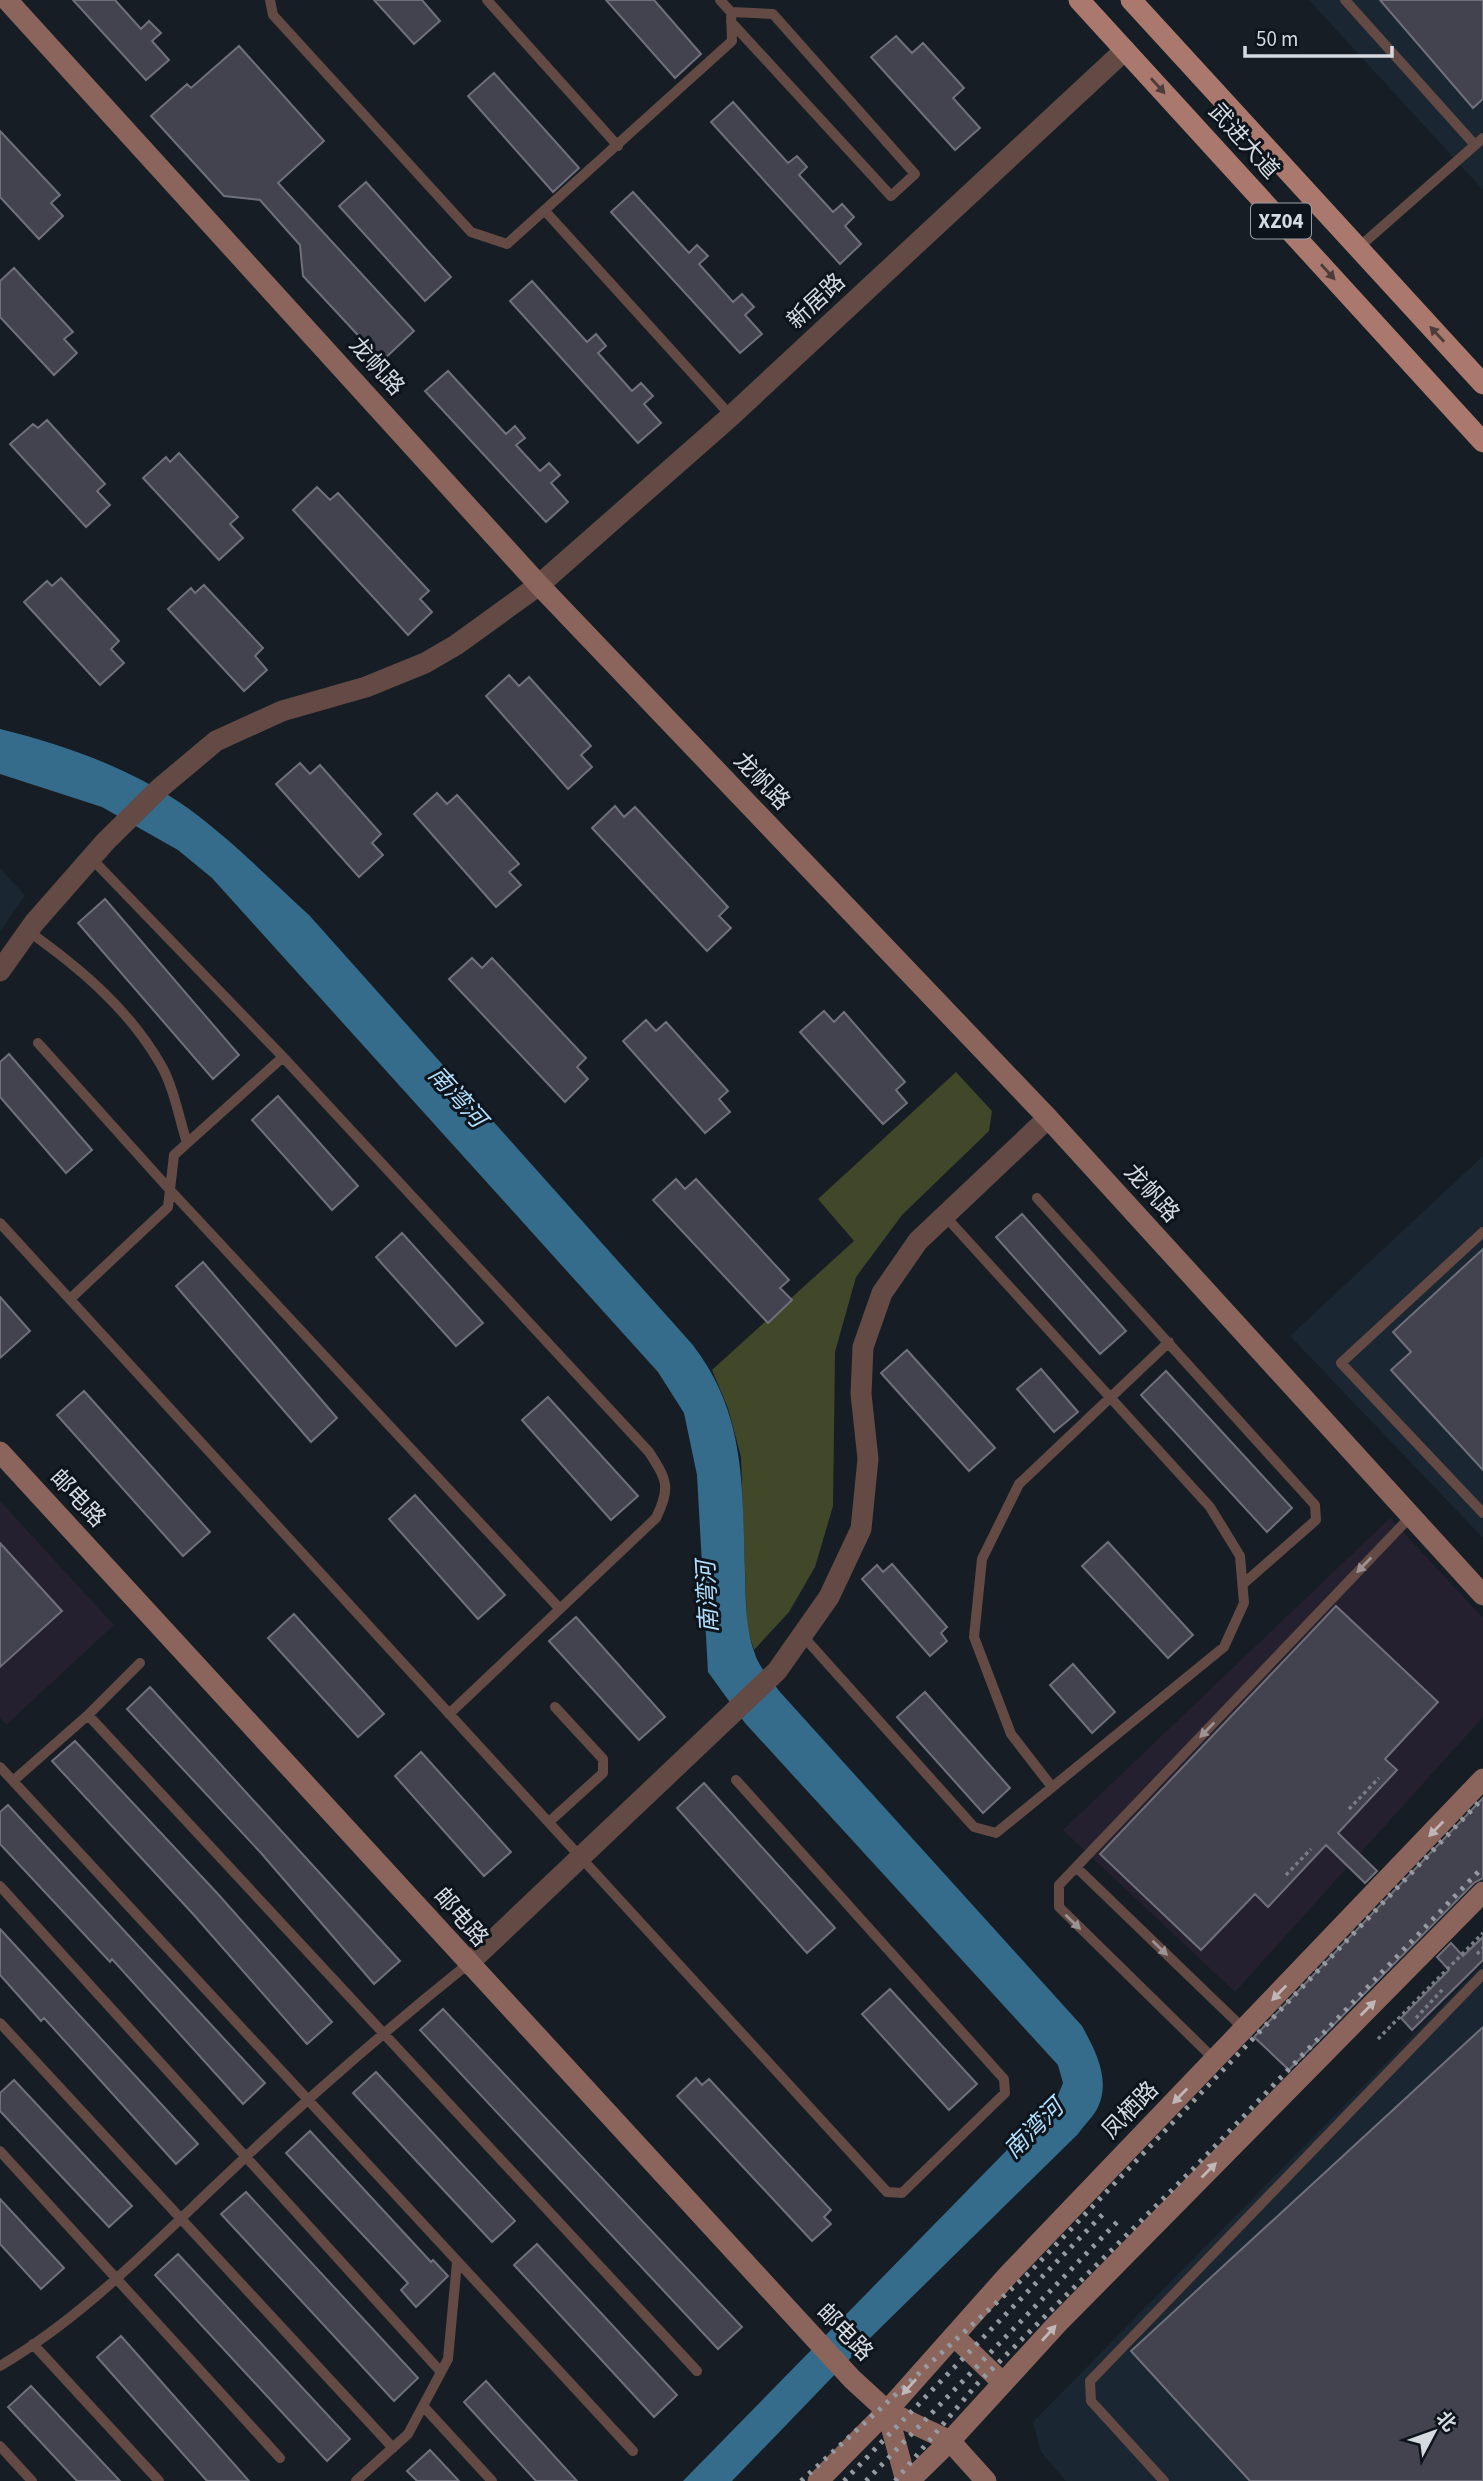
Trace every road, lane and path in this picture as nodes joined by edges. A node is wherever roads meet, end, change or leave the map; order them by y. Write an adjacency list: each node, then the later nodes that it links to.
1 (7, 0): 17 (street, 龙帆路)
2 (270, 0): 12 (lane)
3 (487, 0): 11 (lane)
4 (720, 0): 8 (lane)
5 (1079, 0): 9 (main road, 武进大道 / XZ04)
6 (1131, 0): 13 (main road, 武进大道 / XZ04)
7 (1345, 0): 10 (lane)
8 (731, 17): 8 (lane); 11 (lane)
9 (1125, 50): 15 (street, 新居路); 16 (main road, 武进大道 / XZ04, one-way to 16)
10 (1479, 142): 13 (lane)
11 (618, 146): 12 (lane)
12 (546, 212): 15 (lane)
13 (1358, 248): 14 (main road, 武进大道 / XZ04, one-way to 13)
14 (1483, 384)
15 (731, 416): 17 (street, 新居路)
16 (1483, 442)
17 (539, 585): 18 (street, 新居路); 23 (street, 龙帆路)
18 (91, 859): 19 (street, 新居路); 22 (lane)
19 (28, 931): 20 (street, 新居路); 24 (lane)
20 (0, 971)
21 (38, 1043): 25 (lane)
22 (283, 1057): 24 (lane); 38 (lane)
23 (1048, 1118): 27 (street); 35 (street, 龙帆路)
24 (187, 1143): 25 (lane)
25 (170, 1190): 30 (lane); 38 (lane)
26 (1037, 1198): 31 (lane)
27 (945, 1216): 32 (lane); 39 (street)
28 (0, 1223): 30 (lane)
29 (1483, 1232): 34 (lane)
30 (70, 1298): 42 (lane)
31 (1169, 1342): 32 (lane); 36 (lane)
32 (1109, 1396): 36 (lane); 49 (lane)
33 (0, 1452): 61 (street, 邮电路)
34 (1483, 1513)
35 (1411, 1516): 37 (street, 龙帆路); 54 (lane, one-way to 54)
36 (1243, 1584): 49 (lane)
37 (1483, 1594)
38 (560, 1609): 42 (lane)
39 (802, 1635): 49 (lane); 53 (street)
40 (140, 1663): 43 (lane)
41 (555, 1707): 51 (lane)
42 (449, 1714): 51 (lane)
43 (88, 1715): 48 (lane); 67 (lane)
44 (0, 1767): 48 (lane)
45 (1379, 1778): 50 (path)
46 (1483, 1779): 66 (street, 凤栖路, one-way to 66)
47 (736, 1780): 53 (lane)
48 (13, 1781): 70 (lane)
49 (1052, 1787)
50 (1349, 1809)
51 (549, 1822): 53 (lane)
52 (1311, 1849): 55 (path)
53 (581, 1856): 61 (street)
54 (1076, 1867): 66 (lane, one-way to 66); 69 (lane, one-way to 69)
55 (1286, 1875)
56 (0, 1886): 72 (lane)
57 (1483, 1892): 81 (street, one-way to 57)
58 (1483, 1933): 68 (path)
59 (1483, 1948): 60 (path)
60 (1477, 1954)
61 (468, 1964): 67 (lane); 83 (street, 邮电路)
62 (1483, 1974): 96 (lane)
63 (1443, 1989): 64 (path)
64 (1416, 2018)
65 (0, 2023): 73 (lane)
66 (1244, 2029): 69 (street, 凤栖路)
67 (383, 2033): 70 (lane); 79 (lane)
68 (1378, 2039)
69 (1214, 2060): 76 (street, 凤栖路, one-way to 76)
70 (307, 2099): 72 (lane); 74 (lane)
71 (0, 2151): 75 (lane)
72 (246, 2157): 73 (lane); 80 (lane)
73 (181, 2218): 75 (lane); 86 (lane)
74 (457, 2262): 80 (lane); 87 (lane)
75 (117, 2277): 77 (lane); 88 (lane)
76 (954, 2336): 81 (street); 83 (street, 凤栖路, one-way to 83)
77 (33, 2344): 78 (lane); 90 (lane)
78 (0, 2366)
79 (697, 2371)
80 (441, 2372): 82 (lane)
81 (1003, 2383): 84 (street)
82 (423, 2406): 86 (lane); 92 (lane)
83 (887, 2411): 84 (street, 邮电路); 93 (street, 凤栖路); 94 (street)
84 (950, 2441): 94 (street); 95 (street)
85 (0, 2446): 89 (lane)
86 (393, 2448): 91 (lane)
87 (633, 2451)
88 (280, 2458)
89 (32, 2481)
90 (159, 2481)
91 (356, 2481)
92 (492, 2481)
93 (818, 2481)
94 (908, 2481)
95 (986, 2481)
96 (1164, 2481)

